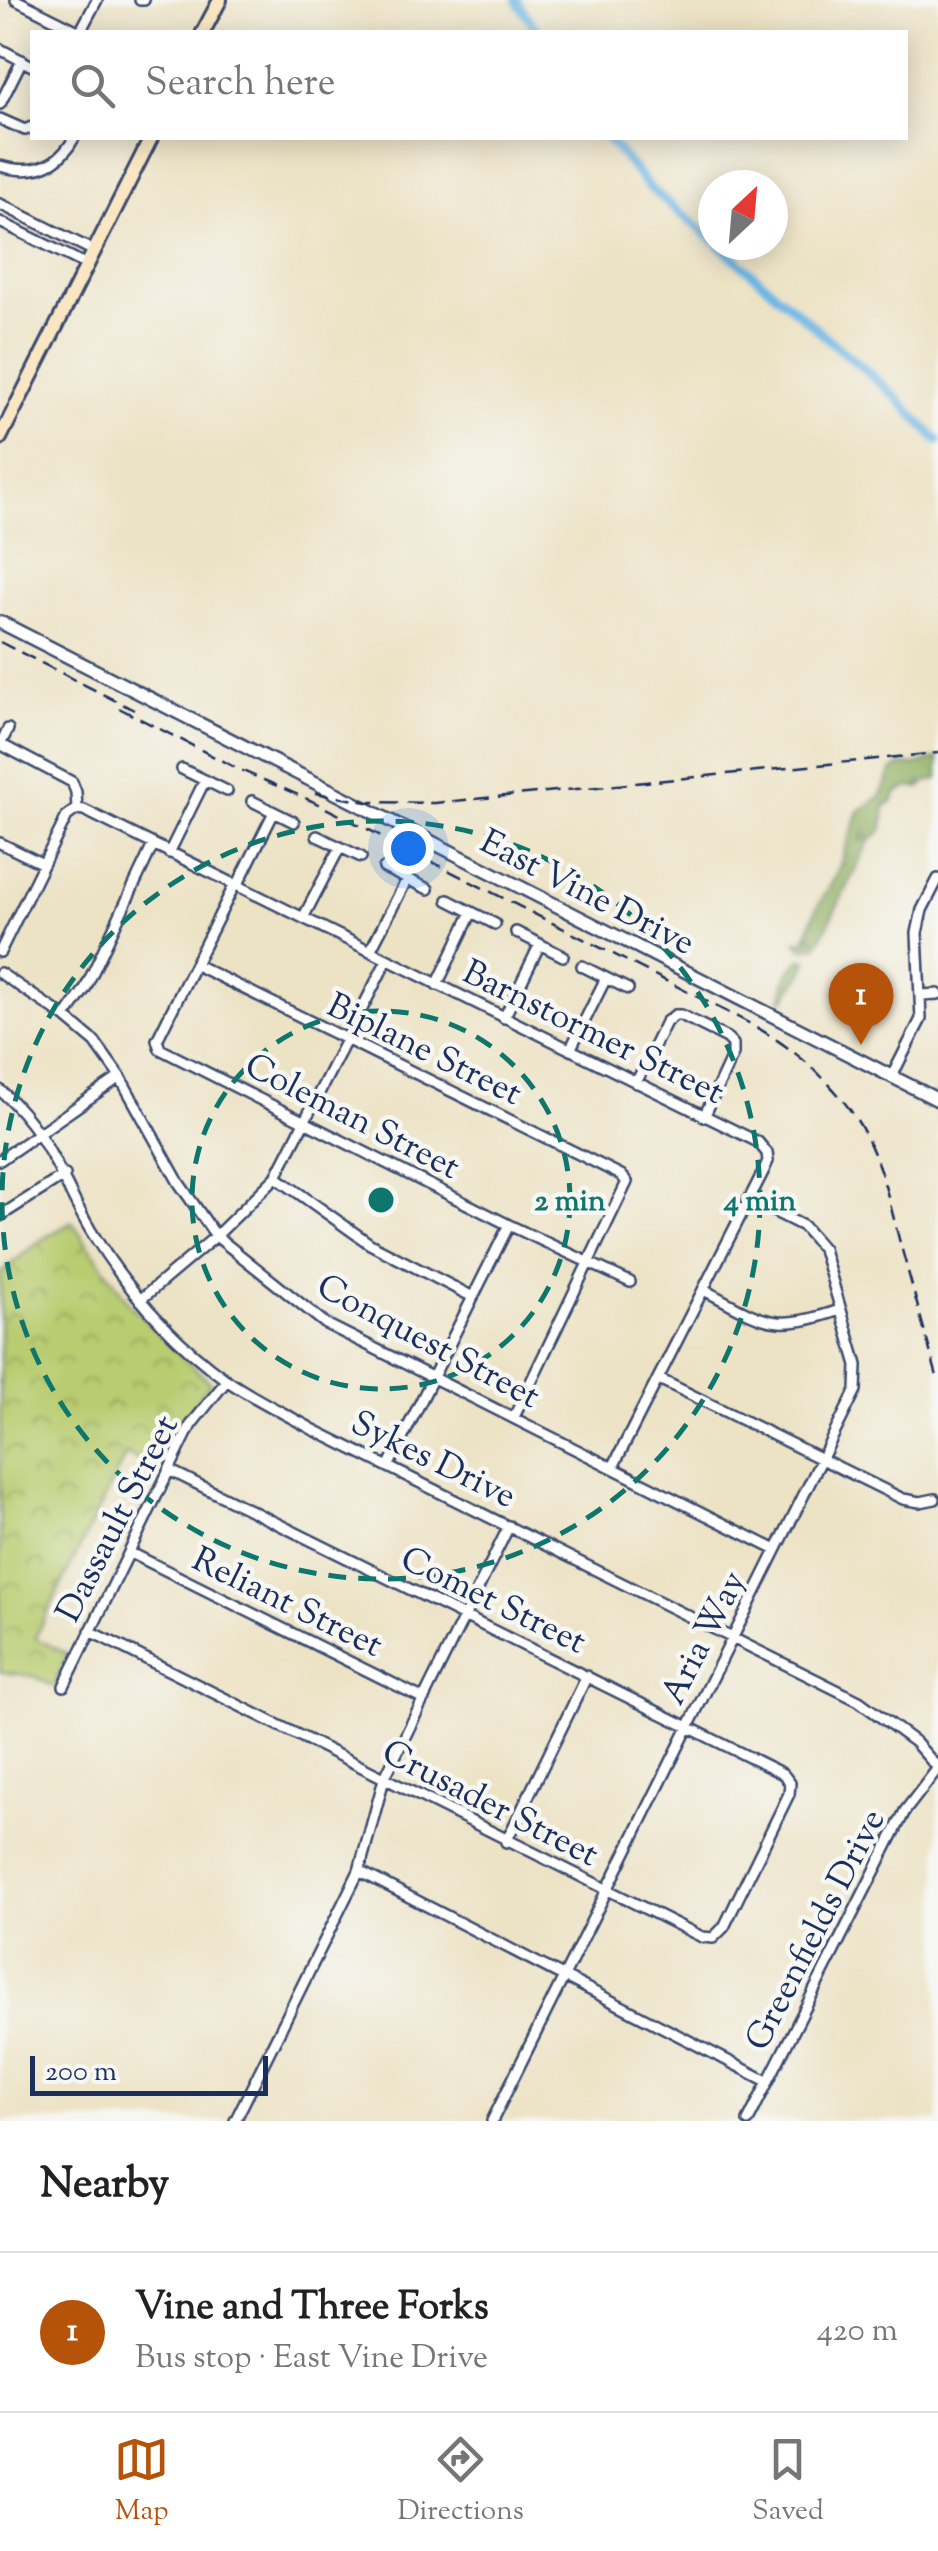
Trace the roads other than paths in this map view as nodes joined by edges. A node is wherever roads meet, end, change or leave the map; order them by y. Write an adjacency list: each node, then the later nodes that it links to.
1 (16, 0): 4 (street)
2 (97, 0): 5 (street)
3 (220, 0): 6 (main road)
4 (76, 30)
5 (81, 30)
6 (204, 30)
7 (0, 49): 8 (street)
8 (22, 60): 9 (street); 10 (street)
9 (30, 65)
10 (0, 104)
11 (0, 119): 12 (street)
12 (30, 127)
13 (73, 140): 15 (street)
14 (150, 140): 18 (main road)
15 (0, 166)
16 (0, 204): 18 (street)
17 (0, 222): 19 (street)
18 (94, 250): 19 (main road)
19 (87, 265): 20 (main road)
20 (0, 438)
21 (0, 622): 67 (street, East Vine Drive)
22 (8, 729): 23 (street)
23 (0, 744): 28 (street)
24 (182, 769): 25 (street)
25 (205, 780): 26 (street); 35 (street)
26 (228, 791)
27 (252, 800): 29 (street)
28 (77, 809): 33 (street, Barnstormer Street); 37 (street)
29 (274, 812): 30 (street); 41 (street)
30 (294, 822)
31 (317, 836): 34 (street)
32 (0, 843): 37 (street)
33 (154, 845): 35 (street, Barnstormer Street); 63 (street)
34 (340, 846): 36 (street); 45 (street)
35 (170, 853): 41 (street, Barnstormer Street)
36 (361, 857)
37 (43, 864): 48 (street)
38 (384, 868): 39 (street)
39 (407, 879): 42 (street); 51 (street)
40 (938, 879): 62 (street)
41 (236, 885): 45 (street, Barnstormer Street); 55 (street)
42 (428, 889)
43 (448, 900): 44 (street)
44 (472, 912): 47 (street); 59 (street)
45 (303, 918): 51 (street, Barnstormer Street)
46 (0, 924): 48 (street)
47 (495, 924)
48 (11, 930): 52 (street)
49 (516, 932): 50 (street)
50 (540, 944): 53 (street); 64 (street)
51 (370, 951): 54 (street, Barnstormer Street)
52 (0, 952)
53 (563, 956)
54 (387, 960): 59 (street, Barnstormer Street); 65 (street)
55 (196, 965): 65 (street, Biplane Street); 73 (street, Coleman Street)
56 (582, 966): 58 (street)
57 (0, 973): 63 (street, Conquest Street)
58 (606, 978): 60 (street); 66 (street)
59 (437, 984): 64 (street, Barnstormer Street)
60 (628, 990)
61 (938, 994): 62 (street)
62 (922, 996): 67 (street)
63 (65, 1016): 68 (street, Conquest Street)
64 (504, 1018): 66 (street, Barnstormer Street)
65 (346, 1041): 73 (street); 82 (street, Biplane Street)
66 (570, 1050): 69 (street, Barnstormer Street)
67 (892, 1076): 71 (street, East Vine Drive)
68 (120, 1078): 74 (street); 81 (street, Conquest Street)
69 (636, 1083): 72 (street, Barnstormer Street); 72 (street)
70 (0, 1090): 74 (street, Sykes Drive)
71 (938, 1100)
72 (704, 1116): 78 (street, Barnstormer Street)
73 (305, 1120): 77 (street); 80 (street, Coleman Street)
74 (40, 1132): 75 (street); 76 (street, Sykes Drive)
75 (0, 1160)
76 (65, 1175): 79 (street); 86 (street, Sykes Drive)
77 (276, 1177): 81 (street); 85 (street)
78 (749, 1199): 84 (street, Barnstormer Street); 87 (street, Aria Way)
79 (0, 1216)
80 (509, 1225): 82 (street, Coleman Street); 85 (street)
81 (216, 1236): 86 (street); 88 (street, Conquest Street)
82 (590, 1263): 83 (street, Coleman Street); 91 (street)
83 (630, 1282)
84 (704, 1290): 87 (street); 89 (street, Barnstormer Street)
85 (473, 1296): 88 (street)
86 (140, 1300): 90 (street, Sykes Drive)
87 (840, 1310): 92 (street, Aria Way)
88 (433, 1377): 91 (street, Conquest Street); 93 (street)
89 (658, 1379): 92 (street); 94 (street, Barnstormer Street)
90 (227, 1380): 93 (street, Sykes Drive); 95 (street, Dassault Street)
91 (514, 1417): 94 (street, Conquest Street)
92 (823, 1459): 96 (street); 98 (street, Aria Way)
93 (388, 1467): 97 (street, Sykes Drive)
94 (614, 1467): 98 (street, Conquest Street)
95 (169, 1470): 99 (street, Dassault Street); 100 (street, Comet Street)
96 (935, 1498)
97 (509, 1526): 100 (street); 102 (street, Sykes Drive)
98 (776, 1550): 102 (street, Aria Way)
99 (128, 1552): 101 (street, Dassault Street); 105 (street, Reliant Street)
100 (465, 1616): 103 (street, Comet Street); 105 (street)
101 (90, 1631): 104 (street, Dassault Street); 108 (street, Crusader Street)
102 (733, 1637): 106 (street, Aria Way); 107 (street, Sykes Drive)
103 (587, 1676): 106 (street, Comet Street); 110 (street)
104 (64, 1686)
105 (424, 1699): 108 (street)
106 (688, 1725): 109 (street, Comet Street); 112 (street, Aria Way)
107 (938, 1768): 114 (street, Greenfields Drive)
108 (384, 1779): 110 (street, Crusader Street); 111 (street)
109 (790, 1783): 112 (street, Crusader Street)
110 (506, 1842): 112 (street, Crusader Street)
111 (359, 1870): 113 (street); 115 (street)
112 (607, 1891): 113 (street, Aria Way)
113 (564, 1977): 114 (street); 116 (street, Aria Way)
114 (767, 2081): 117 (street, Greenfields Drive)
115 (235, 2121)
116 (492, 2121)
117 (748, 2121)

